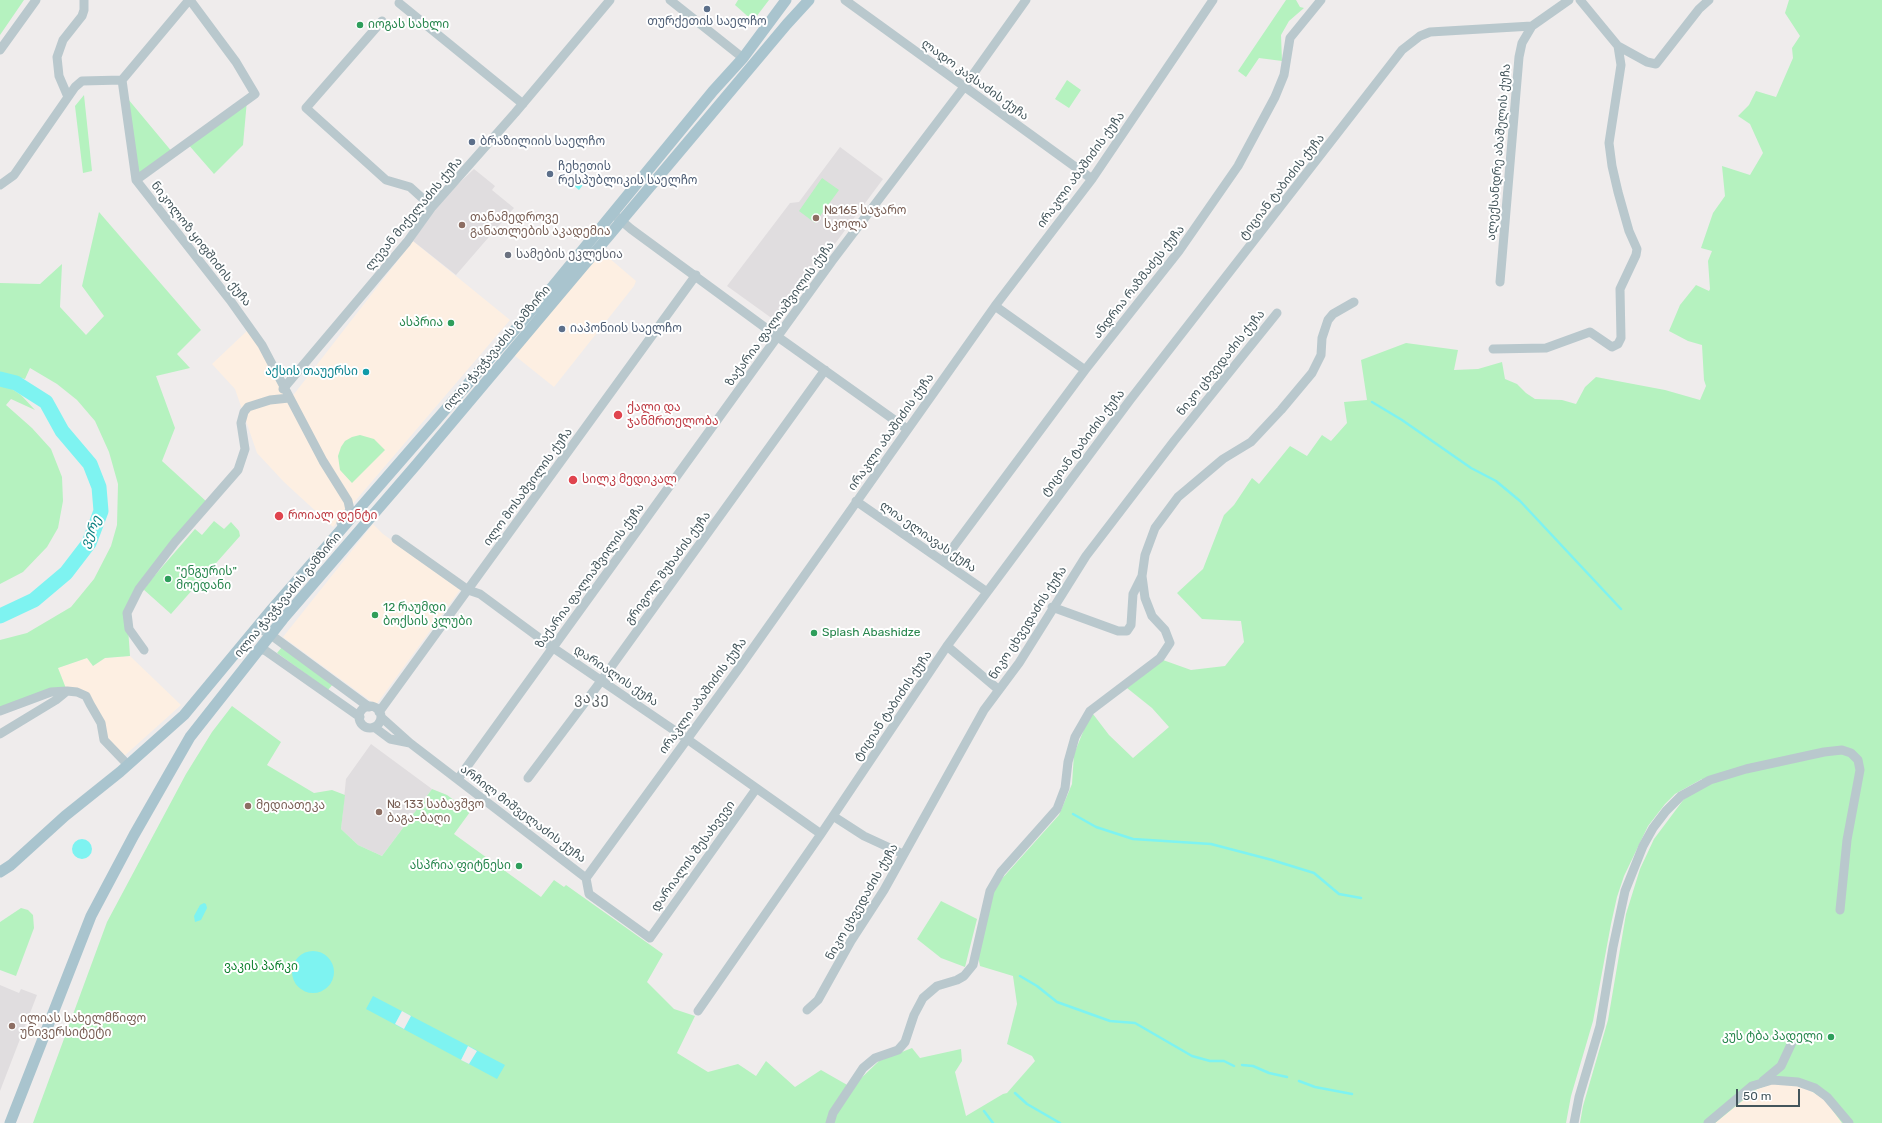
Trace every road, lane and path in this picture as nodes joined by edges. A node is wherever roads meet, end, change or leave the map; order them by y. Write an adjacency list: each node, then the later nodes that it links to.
1 (36, 0): 19 (street)
2 (84, 0): 23 (street)
3 (189, 0): 21 (street); 26 (street)
4 (610, 0): 24 (street, ლევან მიქელაძის ქუჩა)
5 (670, 0): 20 (street)
6 (786, 0): 20 (main road, ილია ჭავჭავაძის გამზირი)
7 (809, 0): 29 (main road, ილია ჭავჭავაძის გამზირი)
8 (845, 0): 22 (street, ლადო კავსაძის ქუჩა)
9 (1026, 0): 22 (street, ზაქარია ფალიაშვილის ქუჩა)
10 (1213, 0): 25 (street, ირაკლი აბაშიძის ქუჩა)
11 (1321, 0): 38 (street, ანდრია რაზმაძეს ქუჩა)
12 (1568, 0): 17 (street)
13 (1580, 0): 18 (street)
14 (1709, 0): 18 (street)
15 (399, 2): 24 (street)
16 (382, 21): 28 (street)
17 (1532, 26): 31 (street, ალექსანდრე აბაშელის ქუჩა); 50 (street, ტიციან ტაბიძის ქუჩა)
18 (1618, 46): 36 (street)
19 (0, 50)
20 (743, 58): 29 (main road, ილია ჭავჭავაძის გამზირი)
21 (122, 80): 23 (street); 26 (street, ნიკოლოზ ყიფშიძის ქუჩა)
22 (964, 87): 25 (street, ლადო კავსაძის ქუჩა); 35 (street, ზაქარია ფალიაშვილის ქუჩა)
23 (68, 97): 27 (street)
24 (523, 104): 28 (street, ლევან მიქელაძის ქუჩა)
25 (1092, 179): 33 (street, ირაკლი აბაშიძის ქუჩა)
26 (136, 180): 39 (street, ნიკოლოზ ყიფშიძის ქუჩა)
27 (0, 184)
28 (432, 207): 39 (street, ლევან მიქელაძის ქუჩა)
29 (617, 216): 30 (street); 43 (main road, ილია ჭავჭავაძის გამზირი); 53 (main road, ილია ჭავჭავაძის გამზირი)
30 (696, 275): 35 (street); 49 (street, ილო მოსაშვილის ქუჩა)
31 (1500, 282)
32 (1354, 302): 48 (street)
33 (995, 306): 38 (street); 41 (street, ირაკლი აბაშიძის ქუჩა)
34 (1277, 313): 51 (street, ნიკო ცხვედაძის ქუჩა)
35 (778, 337): 37 (street); 55 (street, ზაქარია ფალიაშვილის ქუჩა)
36 (1493, 349)
37 (825, 370): 41 (street); 58 (street, გრიგოლ მუხაძის ქუჩა)
38 (1085, 370): 47 (street, ანდრია რაზმაძეს ქუჩა)
39 (283, 389): 40 (street, ნიკოლოზ ყიფშიძის ქუჩა)
40 (289, 398): 42 (street, ნიკოლოზ ყიფშიძის ქუჩა); 57 (street)
41 (907, 429): 44 (street, ირაკლი აბაშიძის ქუჩა)
42 (348, 501): 43 (street); 45 (street)
43 (366, 501): 45 (main road, ილია ჭავჭავაძის გამზირი)
44 (856, 501): 47 (street, ლია ელიავას ქუჩა); 67 (street, ირაკლი აბაშიძის ქუჩა)
45 (340, 531): 52 (main road, ილია ჭავჭავაძის გამზირი)
46 (396, 539): 49 (street, დარიალის ქუჩა)
47 (942, 561): 50 (street, ლია ელიავას ქუჩა)
48 (1142, 576): 51 (street); 85 (street)
49 (468, 590): 55 (street, დარიალის ქუჩა); 63 (street, ილო მოსაშვილის ქუჩა)
50 (987, 592): 54 (street, ტიციან ტაბიძის ქუჩა)
51 (1052, 607): 59 (street, ნიკო ცხვედაძის ქუჩა)
52 (253, 632): 53 (street); 69 (main road, ილია ჭავჭავაძის გამზირი)
53 (271, 635): 56 (main road, ილია ჭავჭავაძის გამზირი); 61 (street)
54 (947, 646): 59 (street); 73 (street, ტიციან ტაბიძის ქუჩა)
55 (552, 647): 58 (street, დარიალის ქუჩა); 71 (street, ზაქარია ფალიაშვილის ქუჩა)
56 (259, 649): 64 (street); 84 (main road, ილია ჭავჭავაძის გამზირი)
57 (144, 650)
58 (601, 681): 67 (street, დარიალის ქუჩა); 70 (street, გრიგოლ მუხაძის ქუჩა)
59 (999, 690): 75 (street, ნიკო ცხვედაძის ქუჩა)
60 (67, 691): 62 (street); 66 (street); 69 (street)
61 (369, 707): 63 (street); 64 (street)
62 (0, 711)
63 (380, 714): 65 (street); 68 (street, არჩილ მიშველაძის ქუჩა)
64 (360, 717): 65 (street)
65 (374, 727): 68 (street, არჩილ მიშველაძის ქუჩა)
66 (0, 734)
67 (687, 739): 72 (street, დარიალის ქუჩა); 77 (street, ირაკლი აბაშიძის ქუჩა)
68 (410, 743): 71 (street, არჩილ მიშველაძის ქუჩა)
69 (128, 765): 76 (main road, ილია ჭავჭავაძის გამზირი)
70 (528, 778)
71 (458, 779): 77 (street, არჩილ მიშველაძის ქუჩა)
72 (756, 788): 74 (street, დარიალის ქუჩა); 79 (street, დარიალის შესახვევი)
73 (833, 816): 74 (street, ტიციან ტაბიძის ქუჩა); 75 (street)
74 (821, 834): 81 (street, ტიციან ტაბიძის ქუჩა)
75 (904, 854): 80 (street, ნიკო ცხვედაძის ქუჩა)
76 (0, 872)
77 (586, 878): 79 (street, არჩილ მიშველაძის ქუჩა)
78 (1840, 910): 86 (street)
79 (650, 938)
80 (807, 1010)
81 (698, 1011)
82 (1795, 1036): 83 (street)
83 (1761, 1083): 87 (street); 88 (street)
84 (10, 1123)
85 (830, 1123)
86 (1574, 1123)
87 (1708, 1123)
88 (1849, 1123)

